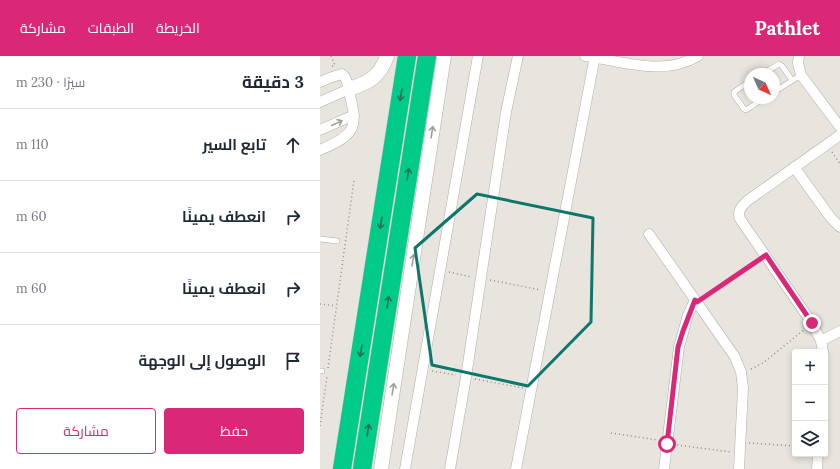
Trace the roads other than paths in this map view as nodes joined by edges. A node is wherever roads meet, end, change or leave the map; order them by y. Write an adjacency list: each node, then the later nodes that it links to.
1 (387, 56): 17 (street)
2 (407, 56): 35 (highway, one-way to 35)
3 (427, 56): 36 (highway, one-way to 3)
4 (444, 56): 37 (street, one-way to 4)
5 (478, 56): 38 (street)
6 (518, 56): 39 (street)
7 (591, 56): 10 (street); 40 (street)
8 (698, 56): 10 (street)
9 (799, 56): 12 (street)
10 (680, 60)
11 (773, 68): 13 (lane)
12 (801, 75): 13 (lane); 21 (street)
13 (792, 80): 16 (lane)
14 (320, 82): 17 (street)
15 (744, 86): 19 (lane)
16 (780, 88)
17 (349, 89): 18 (street); 20 (street)
18 (320, 102)
19 (755, 104)
20 (354, 115): 22 (street, one-way to 20); 24 (street)
21 (840, 127)
22 (320, 130)
23 (840, 135): 25 (street)
24 (320, 150)
25 (794, 168): 26 (street); 32 (street)
26 (840, 227)
27 (649, 234): 30 (street)
28 (320, 239): 29 (lane)
29 (337, 241)
30 (696, 301): 41 (street); 42 (street)
31 (840, 332): 32 (street)
32 (821, 341): 33 (street)
33 (822, 349)
34 (818, 457): 43 (street)
35 (342, 469)
36 (362, 469)
37 (381, 469)
38 (405, 469)
39 (450, 469)
40 (516, 469)
41 (664, 469)
42 (739, 469)
43 (816, 469)

